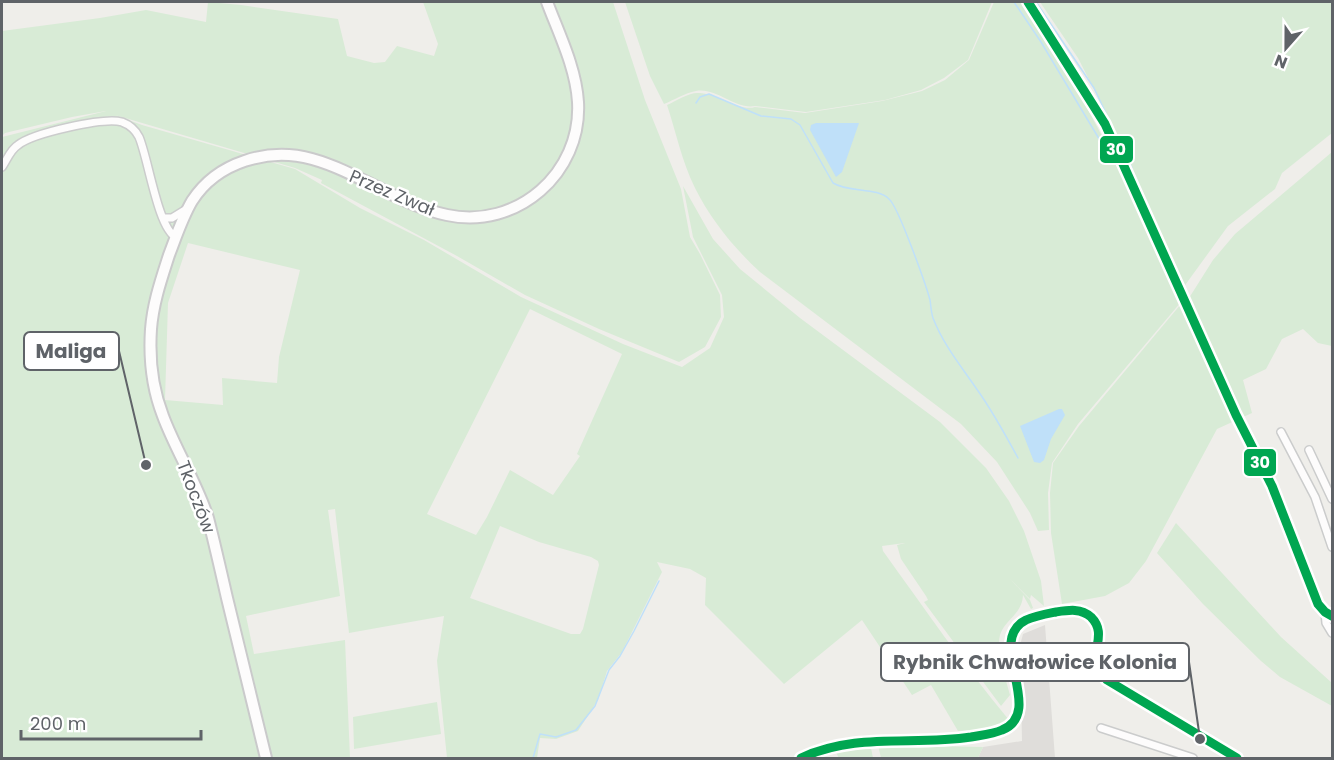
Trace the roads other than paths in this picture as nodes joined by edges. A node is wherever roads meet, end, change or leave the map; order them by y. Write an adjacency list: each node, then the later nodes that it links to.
1 (547, 2): 4 (street, Przez Zwał)
2 (1028, 2): 11 (street)
3 (2, 168): 5 (street)
4 (190, 204): 5 (street); 6 (street, Przez Zwał)
5 (164, 218): 6 (street)
6 (176, 237): 14 (street, Tkoczów)
7 (1281, 432): 10 (street)
8 (1309, 450): 9 (street)
9 (1332, 499)
10 (1332, 547)
11 (1329, 614): 12 (street)
12 (1332, 633)
13 (1101, 728): 16 (street)
14 (267, 759)
15 (801, 759): 17 (street)
16 (1193, 759)
17 (1237, 759)

